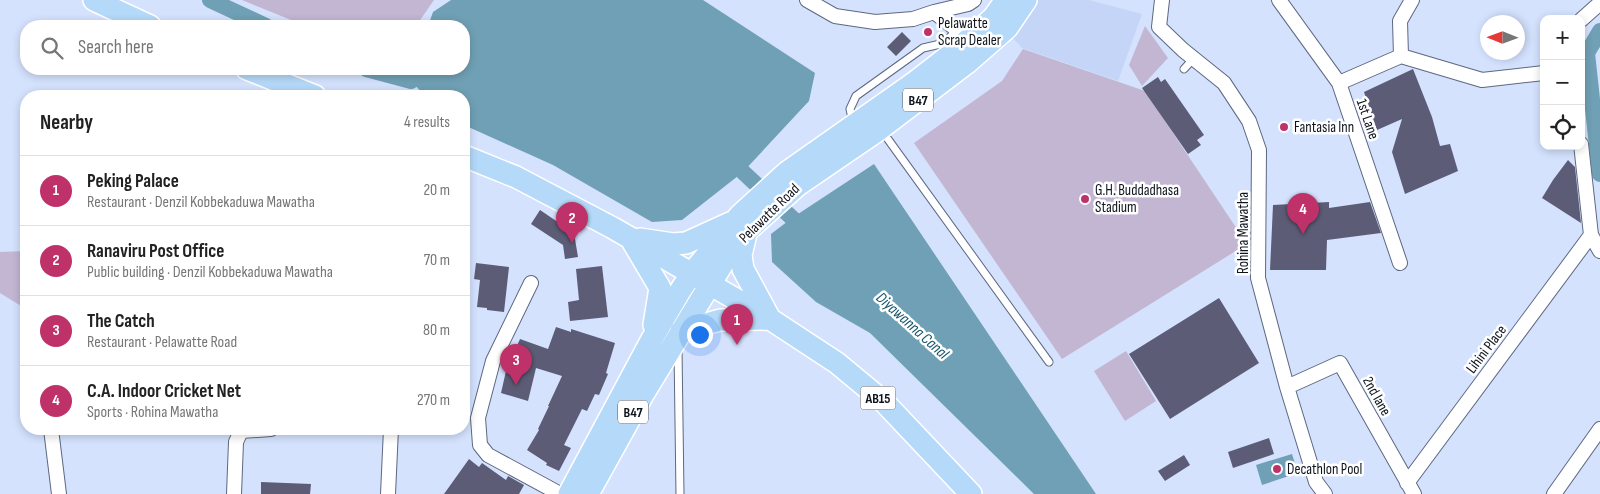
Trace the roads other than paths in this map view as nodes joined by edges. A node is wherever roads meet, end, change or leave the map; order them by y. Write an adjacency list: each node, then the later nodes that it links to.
1 (94, 0): 12 (main road)
2 (807, 0): 10 (street)
3 (974, 0): 10 (street)
4 (1006, 0): 13 (main road, Pelawatte Road / B47)
5 (1026, 0): 13 (main road, Pelawatte Road / B47)
6 (1162, 0): 15 (street, Rohina Mawatha)
7 (1279, 0): 19 (street, 1st Lane)
8 (1412, 0): 14 (street)
9 (1600, 3): 11 (street)
10 (934, 12): 13 (street)
11 (1585, 16)
12 (137, 20)
13 (963, 46): 21 (main road, Pelawatte Road / B47); 24 (main road, Pelawatte Road / B47)
14 (1401, 56): 17 (street); 19 (street)
15 (1194, 58): 16 (lane); 37 (street, Rohina Mawatha)
16 (1184, 69)
17 (1540, 73)
18 (261, 75): 20 (main road)
19 (1339, 83): 29 (street, 1st Lane)
20 (300, 90)
21 (880, 129): 24 (main road, Pelawatte Road / B47); 36 (lane)
22 (1582, 150): 26 (street)
23 (470, 158): 27 (main road, AB15)
24 (793, 178): 25 (main road, Pelawatte Road / B47)
25 (744, 223): 27 (main road); 30 (main road, Pelawatte Road / B47); 32 (main road, Pelawatte Road / B47); 33 (main road)
26 (1591, 235): 28 (street); 42 (street, Lihini Place)
27 (630, 237): 30 (main road, AB15); 35 (main road)
28 (1600, 251)
29 (1400, 263)
30 (692, 273): 32 (main road, AB15); 35 (main road, Pelawatte Road / B47)
31 (531, 283): 46 (street)
32 (710, 284): 33 (main road, AB15); 34 (main road, Pelawatte Road / B47)
33 (770, 320): 34 (main road); 50 (main road, AB15)
34 (680, 334): 48 (main road, Pelawatte Road / B47); 49 (lane)
35 (652, 339): 47 (main road, Pelawatte Road / B47)
36 (1049, 362)
37 (1287, 386): 42 (street, 2nd lane); 51 (street, Rohina Mawatha)
38 (1600, 429): 52 (street)
39 (52, 435): 43 (street)
40 (239, 435): 44 (street)
41 (391, 435): 45 (street)
42 (1411, 488)
43 (59, 494)
44 (234, 494)
45 (388, 494)
46 (560, 494)
47 (569, 494)
48 (588, 494)
49 (680, 494)
50 (971, 494)
51 (1325, 494)
52 (1554, 494)

